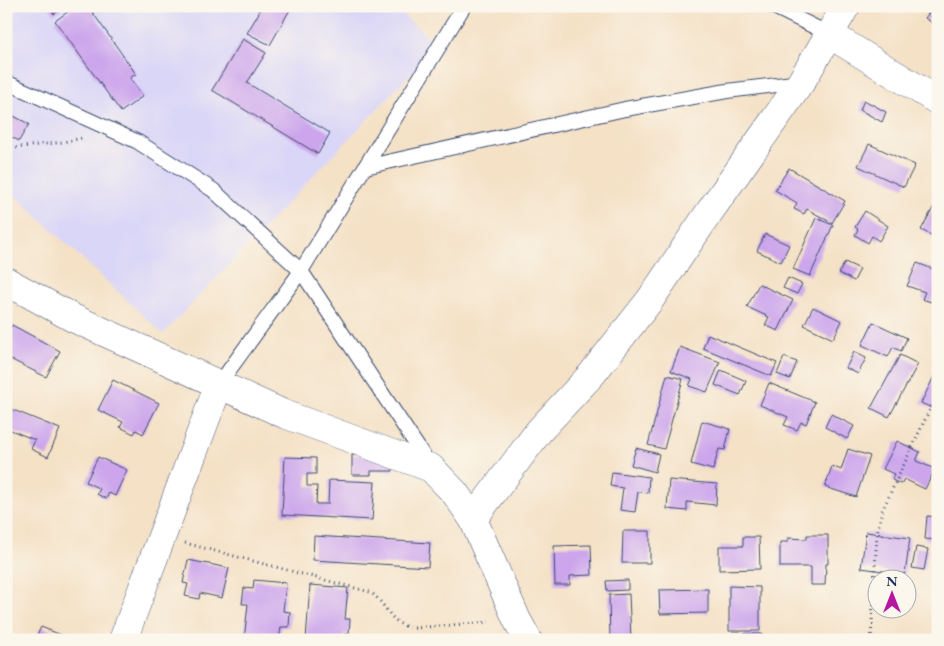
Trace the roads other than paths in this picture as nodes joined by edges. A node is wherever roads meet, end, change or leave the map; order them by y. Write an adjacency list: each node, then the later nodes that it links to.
1 (464, 6): 8 (lane)
2 (772, 6): 4 (lane)
3 (846, 6): 4 (street)
4 (829, 34): 6 (street); 7 (street)
5 (6, 82): 9 (lane)
6 (801, 82): 8 (lane); 13 (street)
7 (938, 101)
8 (365, 167): 9 (lane)
9 (300, 271): 11 (lane); 12 (lane)
10 (6, 281): 11 (street)
11 (219, 384): 12 (street); 15 (street)
12 (432, 468): 13 (street)
13 (473, 519): 14 (street)
14 (523, 630)
15 (123, 640)

